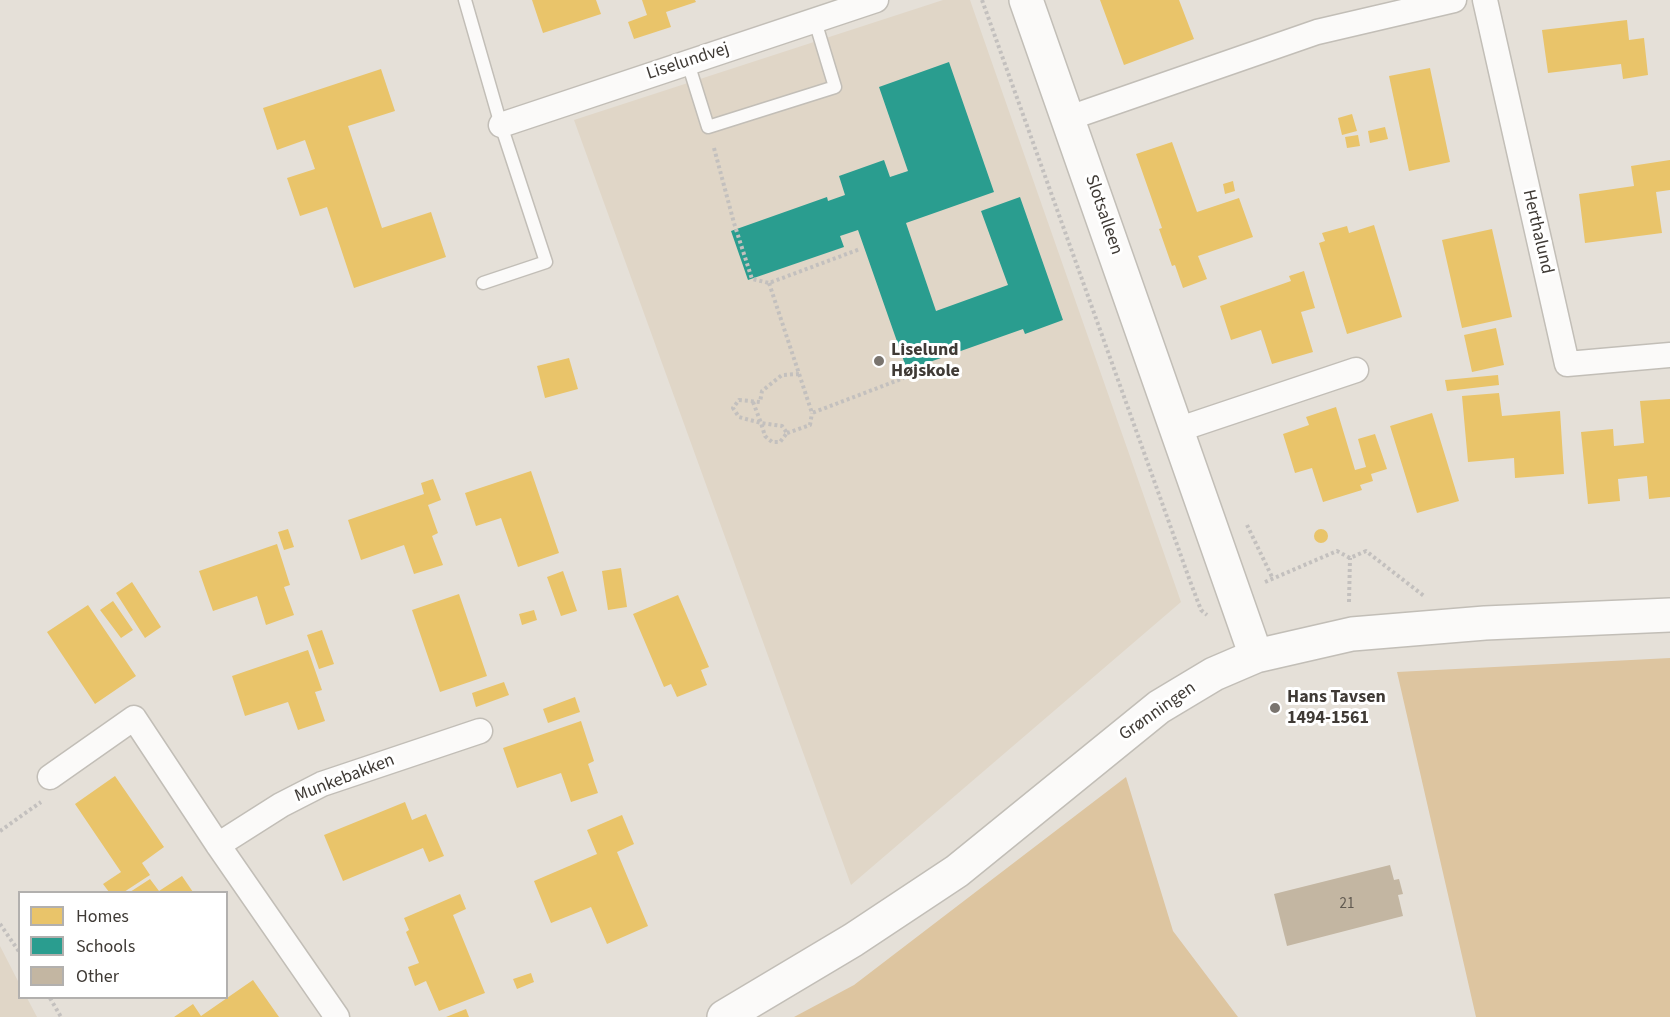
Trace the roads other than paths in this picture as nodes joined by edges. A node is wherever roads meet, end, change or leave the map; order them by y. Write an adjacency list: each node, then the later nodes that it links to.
1 (465, 0): 9 (lane)
2 (876, 0): 6 (street, Liselundvej)
3 (1026, 0): 8 (main road, Slotsalleen)
4 (1454, 0): 8 (street)
5 (1485, 0): 11 (street, Herthalund)
6 (815, 21): 7 (street, Liselundvej); 7 (lane)
7 (688, 63): 9 (street, Liselundvej)
8 (1069, 118): 13 (main road, Slotsalleen)
9 (501, 125): 10 (lane)
10 (483, 284)
11 (1670, 355)
12 (1356, 370): 13 (street)
13 (1178, 430): 15 (main road, Slotsalleen)
14 (1670, 615): 15 (main road, Grønningen)
15 (1256, 656): 20 (main road, Grønningen)
16 (480, 731): 18 (street, Munkebakken)
17 (50, 777): 18 (street)
18 (218, 845): 19 (street)
19 (338, 1017)
20 (724, 1017)

